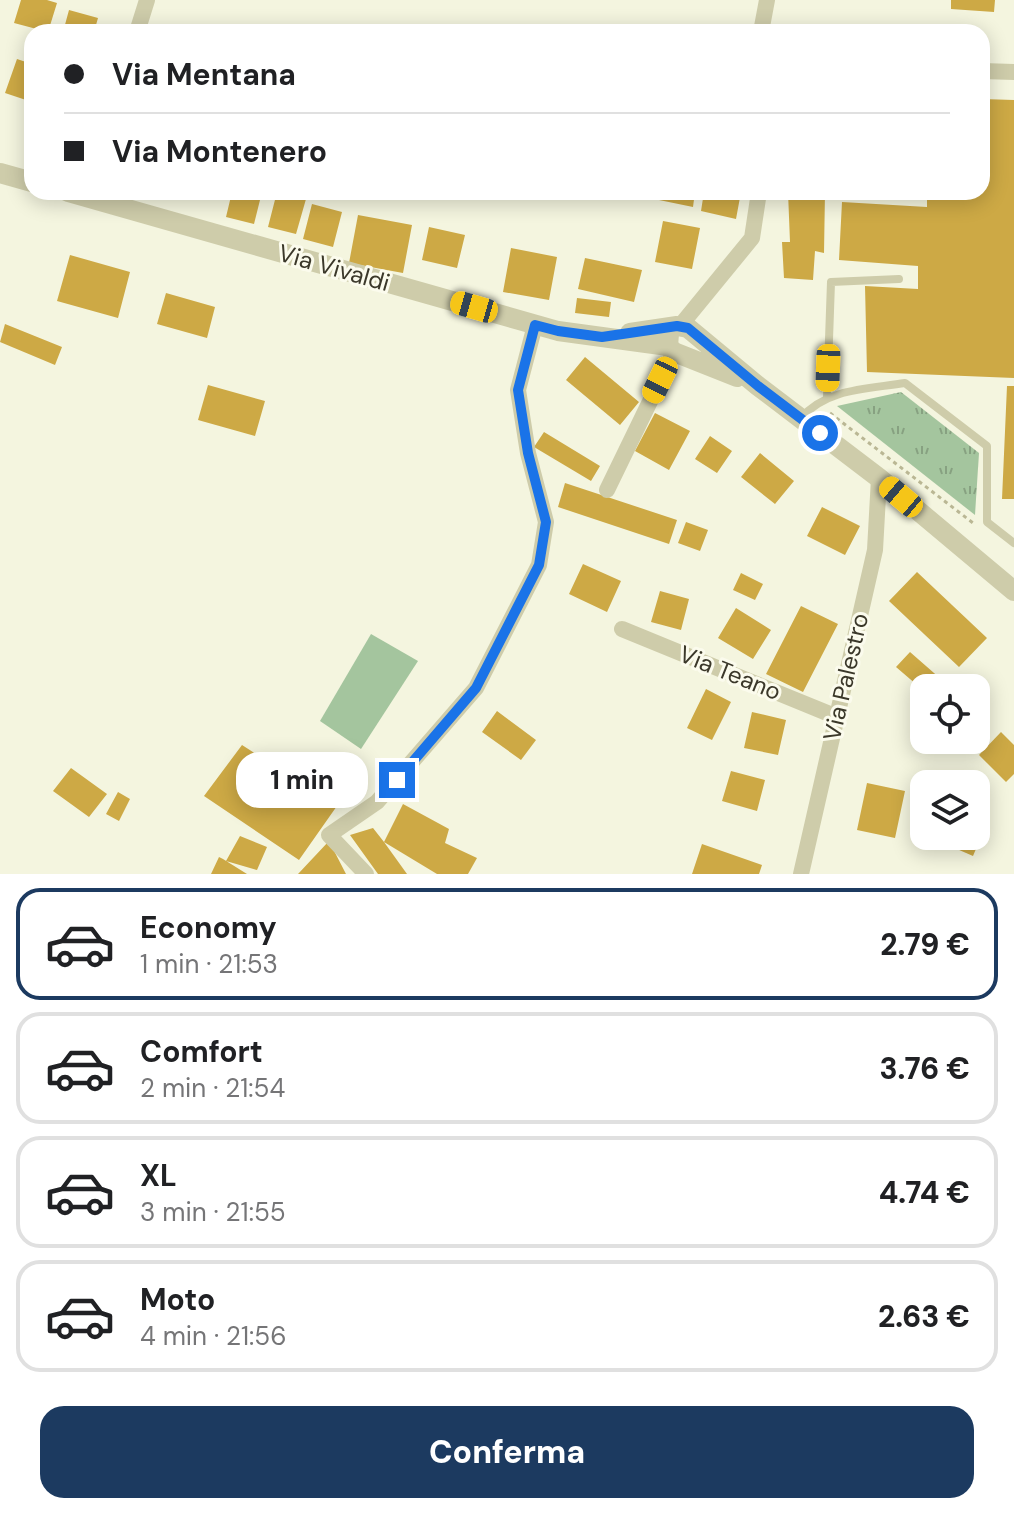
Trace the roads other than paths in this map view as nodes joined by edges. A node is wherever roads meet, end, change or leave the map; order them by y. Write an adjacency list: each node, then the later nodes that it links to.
1 (147, 0): 3 (street)
2 (767, 0): 4 (street)
3 (140, 24)
4 (762, 24)
5 (990, 71): 6 (street)
6 (1014, 72)
7 (0, 173): 8 (street)
8 (24, 180)
9 (102, 200): 12 (street, Via Vivaldi)
10 (758, 200): 13 (street)
11 (899, 279): 17 (lane)
12 (535, 325): 14 (street, Via Vivaldi); 25 (street)
13 (686, 329): 14 (street, Via Vivaldi); 15 (street); 16 (street)
14 (602, 337): 15 (street, Via Vivaldi)
15 (674, 351): 16 (street, Via Vivaldi); 20 (street)
16 (758, 386): 18 (street)
17 (827, 397): 18 (lane); 21 (lane)
18 (800, 419): 19 (street)
19 (879, 478): 22 (street); 24 (street, Via Palestro)
20 (607, 490)
21 (1014, 543)
22 (1014, 591)
23 (622, 629): 24 (street, Via Teano)
24 (837, 717): 26 (street, Via Palestro)
25 (366, 874)
26 (801, 874)

